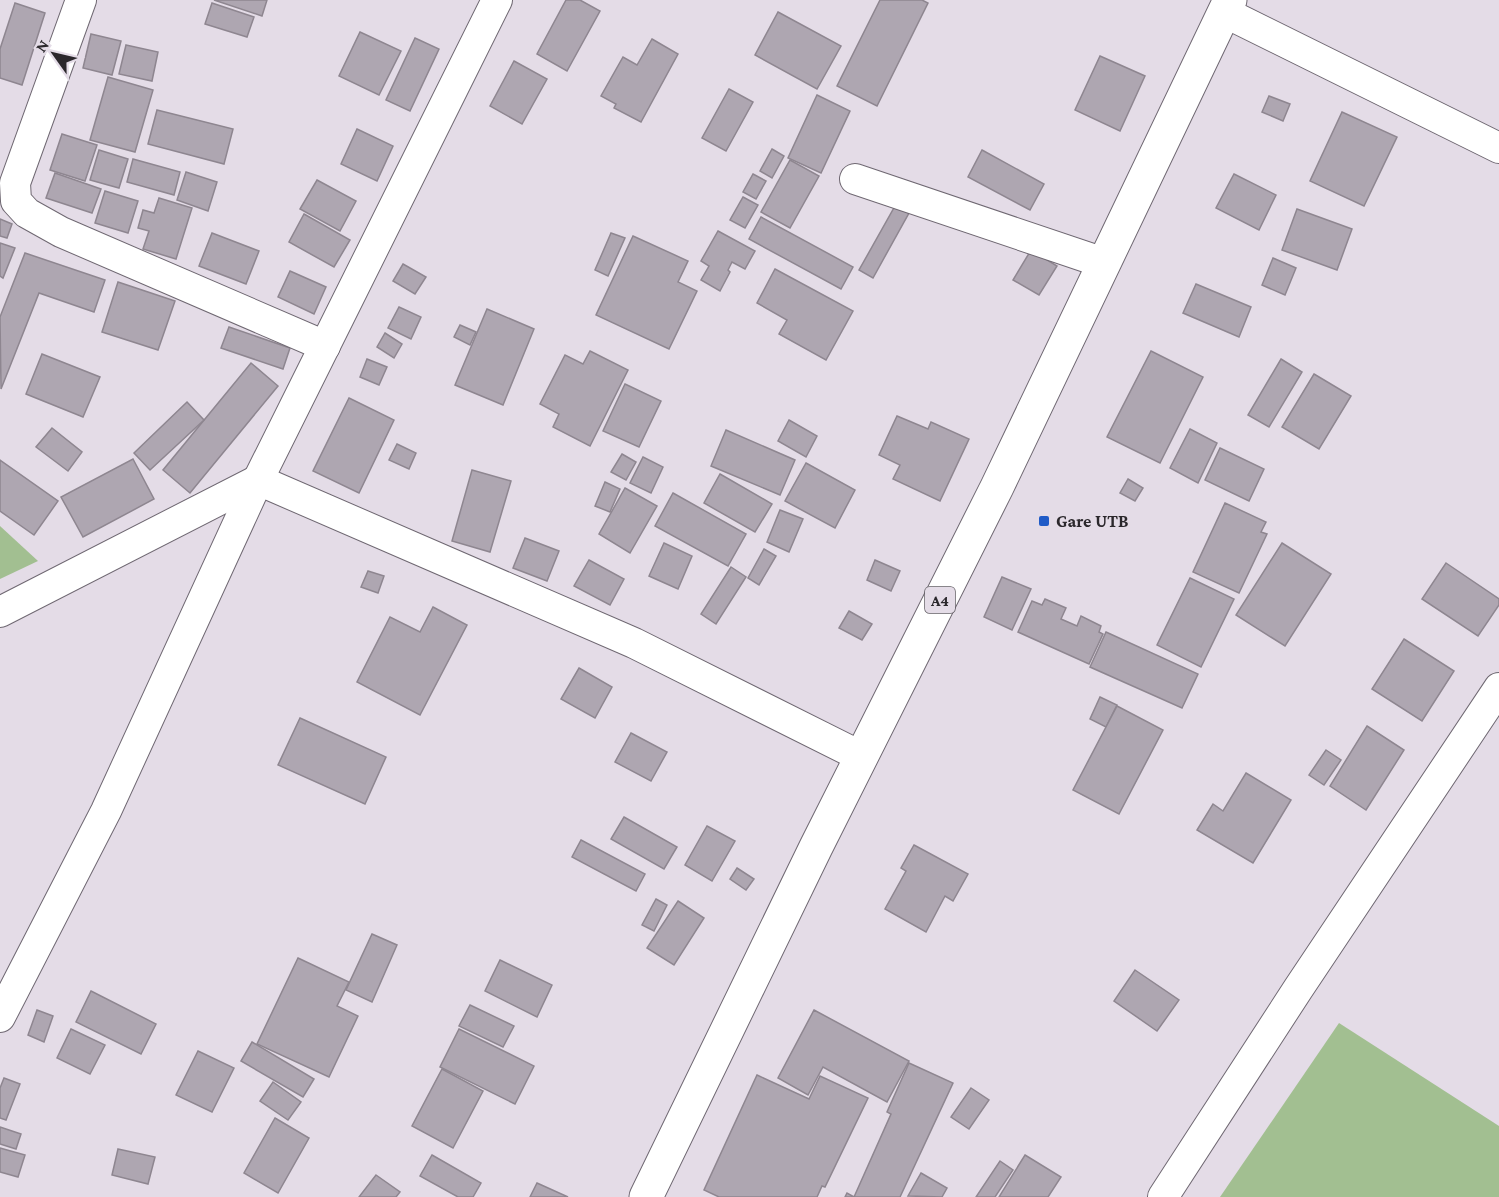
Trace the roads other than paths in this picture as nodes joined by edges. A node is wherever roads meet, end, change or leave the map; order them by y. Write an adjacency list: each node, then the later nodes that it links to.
1 (81, 0): 7 (street)
2 (497, 0): 7 (street)
3 (1227, 6): 4 (street); 6 (main road, A4)
4 (1499, 148)
5 (855, 179): 6 (street)
6 (1104, 263): 11 (main road, A4)
7 (325, 346): 8 (street)
8 (258, 480): 9 (street); 11 (street); 12 (street)
9 (0, 612)
10 (1499, 688): 14 (street)
11 (862, 757): 13 (main road, A4)
12 (0, 1017)
13 (646, 1197)
14 (1163, 1197)

